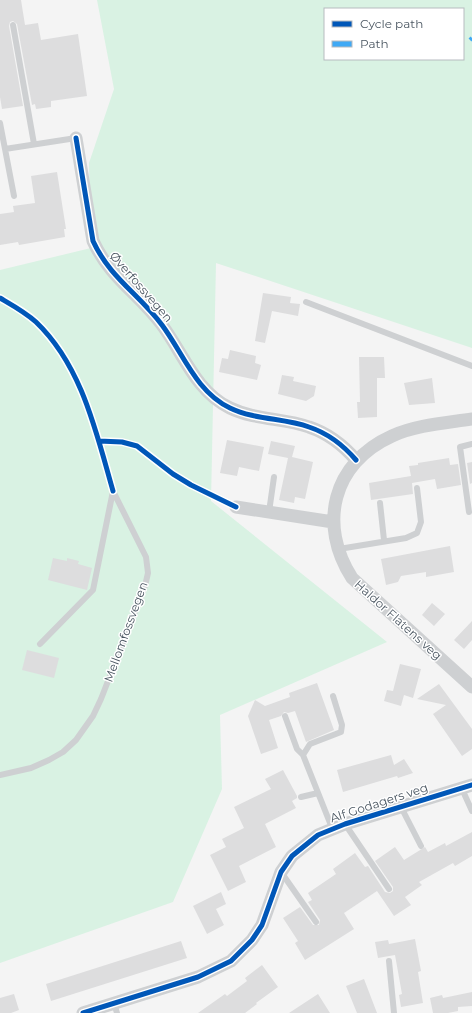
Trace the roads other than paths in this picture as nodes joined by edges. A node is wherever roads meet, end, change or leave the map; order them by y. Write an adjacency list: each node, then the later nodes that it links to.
1 (13, 25): 4 (lane)
2 (0, 123): 5 (lane)
3 (76, 138): 4 (lane, Øverfossvegen); 11 (street, Øverfossvegen)
4 (34, 144): 5 (lane, Øverfossvegen)
5 (5, 149): 6 (lane)
6 (14, 196)
7 (306, 302): 8 (lane)
8 (472, 366)
9 (472, 419): 11 (street, Haldor Flatens veg)
10 (472, 444): 17 (lane)
11 (356, 460): 18 (street, Haldor Flatens veg)
12 (274, 477): 16 (lane)
13 (417, 488): 19 (lane)
14 (380, 503): 19 (lane)
15 (236, 507): 16 (street)
16 (269, 512): 18 (street)
17 (469, 512)
18 (333, 522): 20 (street, Haldor Flatens veg)
19 (384, 540): 20 (lane)
20 (337, 549): 22 (street, Haldor Flatens veg)
21 (40, 644): 26 (lane, Mellomfossvegen)
22 (472, 687)
23 (333, 696): 25 (lane)
24 (285, 716): 25 (lane)
25 (303, 755): 28 (lane)
26 (0, 775)
27 (467, 787): 30 (street, Alf Godagers veg); 31 (lane)
28 (318, 793): 29 (lane); 32 (lane)
29 (301, 798)
30 (401, 805): 32 (street, Alf Godagers veg); 33 (lane)
31 (472, 811)
32 (338, 826): 34 (street, Alf Godagers veg); 35 (lane)
33 (421, 846)
34 (281, 872): 36 (lane); 38 (street, Alf Godagers veg)
35 (389, 889)
36 (316, 922)
37 (389, 961): 40 (lane)
38 (116, 1008): 39 (street, Alf Godagers veg)
39 (83, 1013)
40 (394, 1013)

